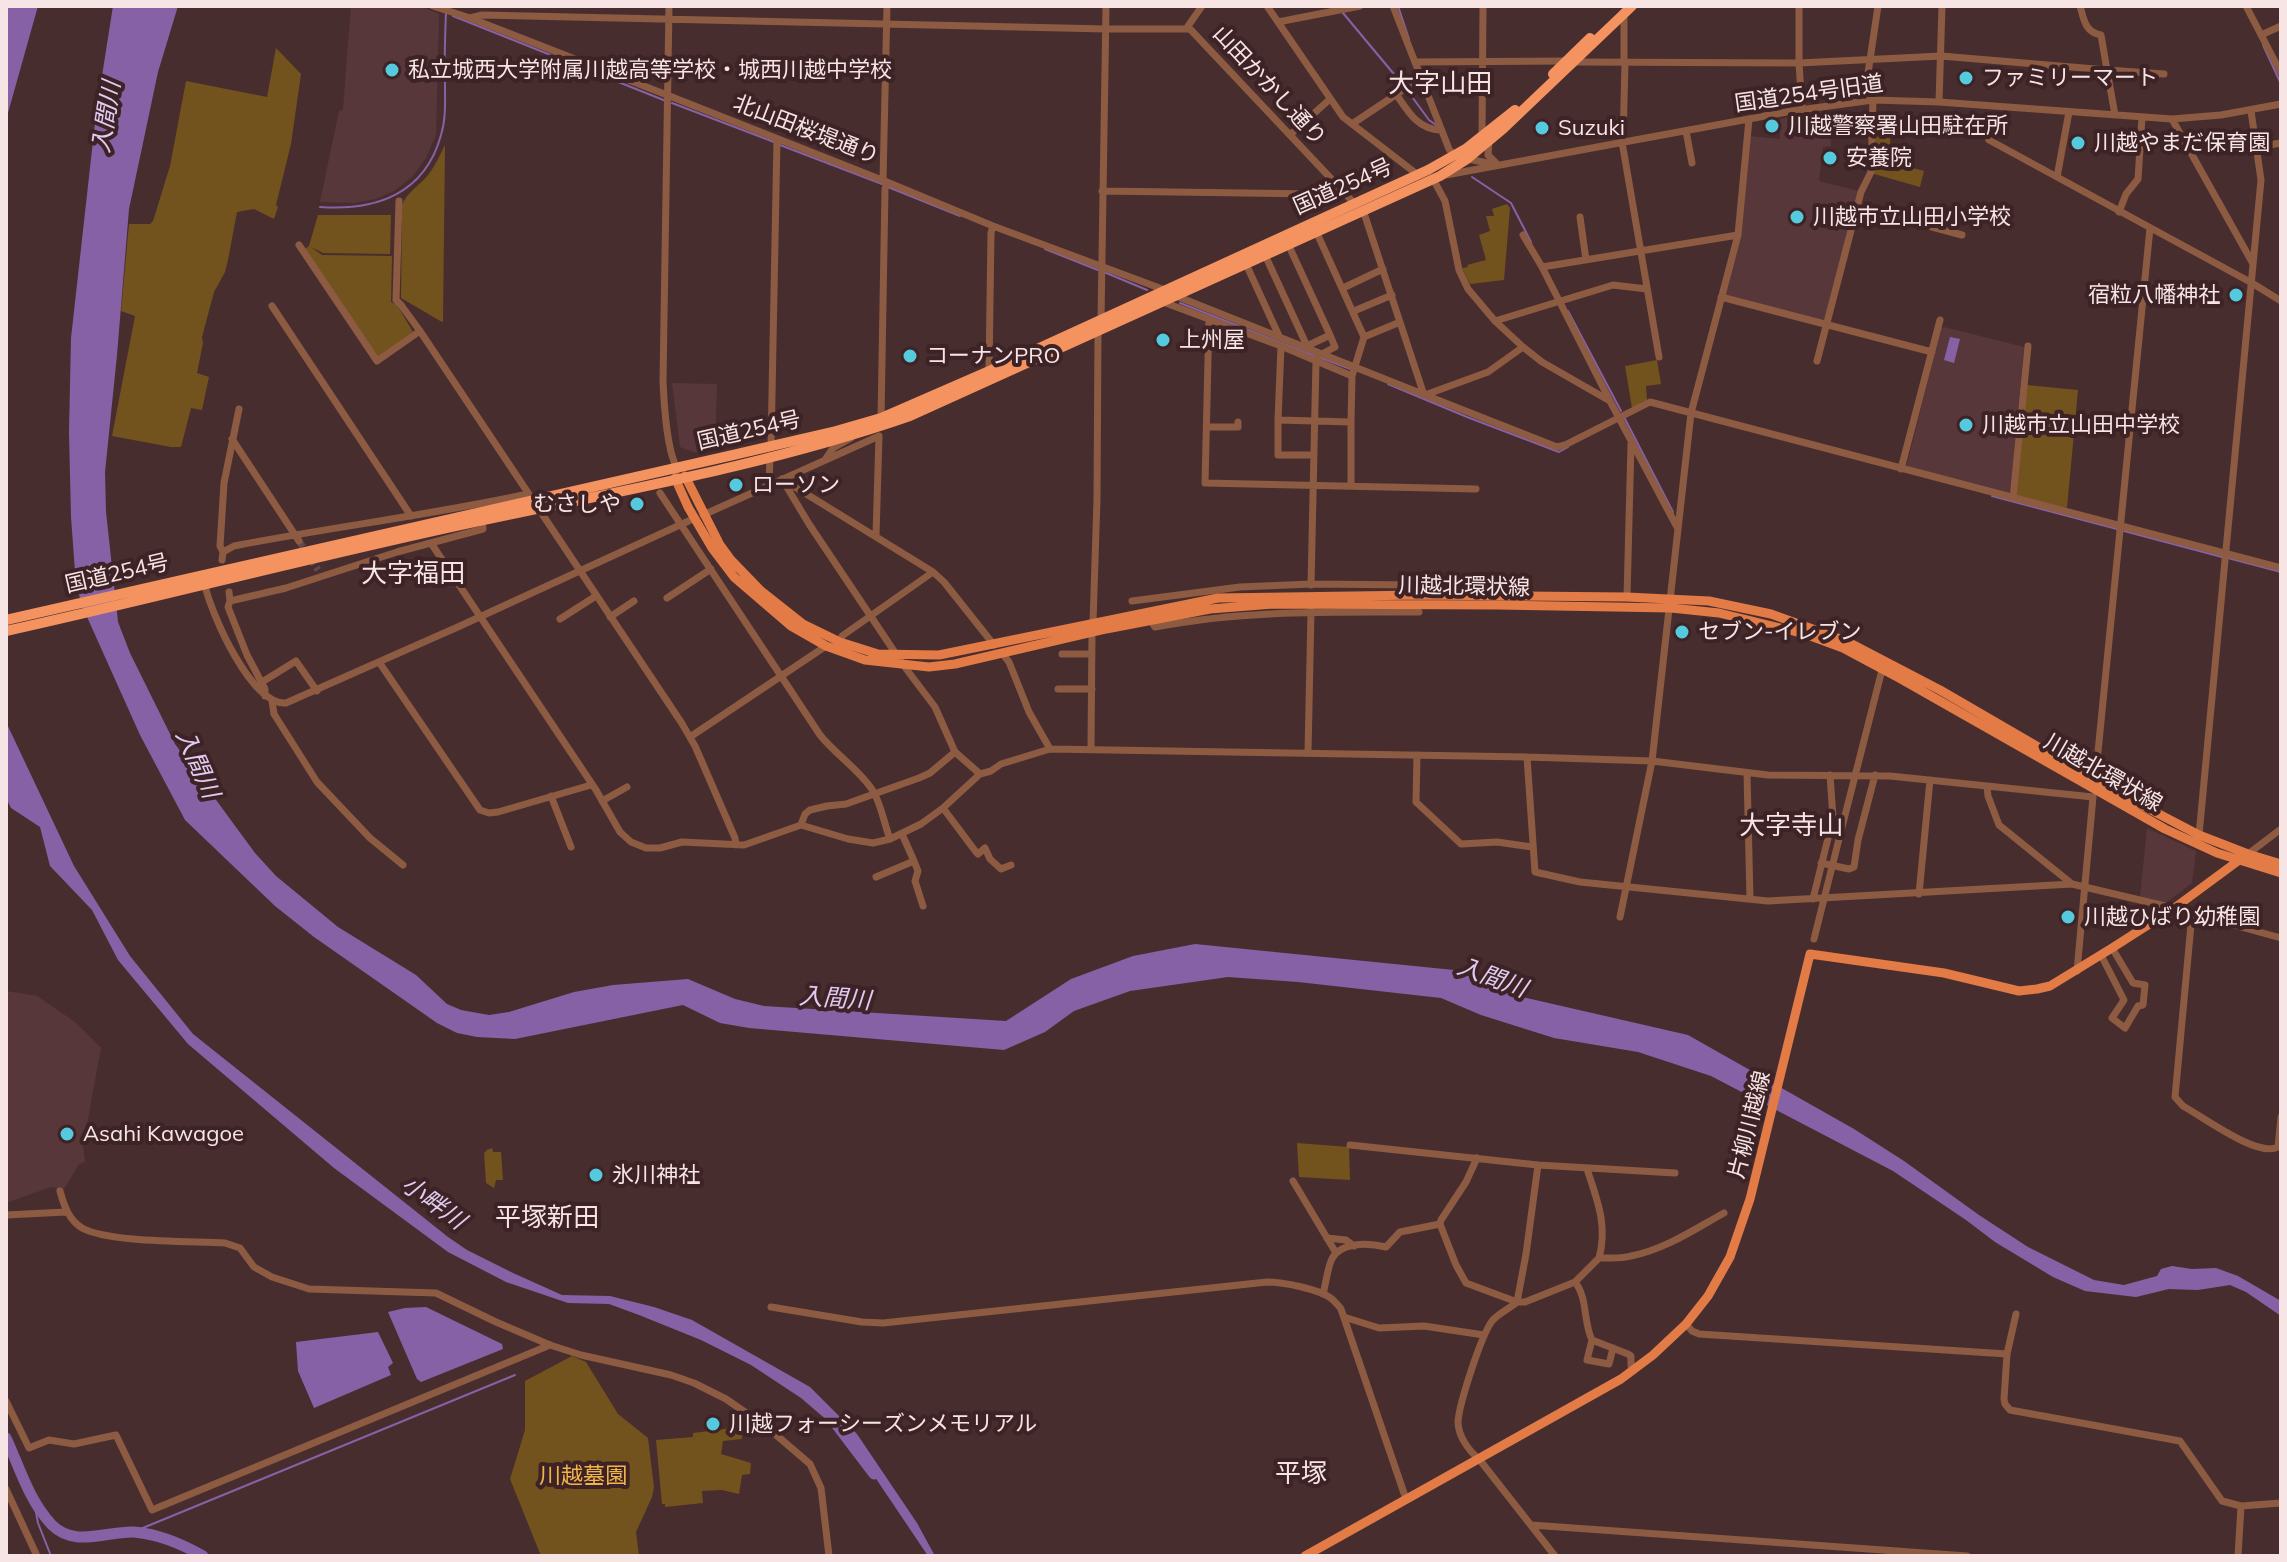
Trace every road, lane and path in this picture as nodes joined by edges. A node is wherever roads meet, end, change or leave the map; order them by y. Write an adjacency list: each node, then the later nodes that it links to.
1 (433, 6): 15 (street, 北山田桜堤通り)
2 (669, 6): 18 (street)
3 (887, 6): 20 (street)
4 (1106, 6): 22 (street)
5 (1202, 6): 23 (street)
6 (1267, 6): 19 (street)
7 (1360, 6): 19 (street)
8 (1393, 6): 27 (street)
9 (1483, 6): 28 (street)
10 (1799, 6): 32 (street)
11 (1878, 6): 26 (street)
12 (1942, 6): 25 (street)
13 (2080, 6): 33 (street)
14 (2246, 6): 24 (street)
15 (452, 9): 17 (street, 北山田桜堤通り)
16 (1626, 9): 29 (highway); 30 (street)
17 (470, 18): 18 (street, 山田かかし通り); 38 (street, 北山田桜堤通り)
18 (669, 19): 20 (street, 山田かかし通り); 38 (street)
19 (1278, 22): 39 (street)
20 (886, 23): 22 (street, 山田かかし通り); 68 (street)
21 (2281, 26): 24 (street)
22 (1106, 29): 23 (street, 山田かかし通り); 70 (street)
23 (1186, 29): 54 (street, 山田かかし通り)
24 (2261, 35): 31 (street)
25 (1941, 56): 26 (street); 33 (street); 42 (street)
26 (1869, 60): 32 (street); 40 (street)
27 (1416, 62): 28 (street); 36 (street)
28 (1483, 62): 29 (street); 56 (street)
29 (1571, 62): 30 (street); 56 (highway)
30 (1624, 62): 32 (street); 58 (street)
31 (2278, 62): 34 (street)
32 (1799, 63): 44 (street)
33 (2107, 70): 35 (street); 47 (street)
34 (2281, 73)
35 (2164, 74)
36 (1421, 78): 37 (street); 52 (street)
37 (1396, 94): 51 (street); 52 (street)
38 (667, 95): 55 (street, 北山田桜堤通り); 140 (street)
39 (1330, 99): 51 (street); 54 (street)
40 (1864, 100): 41 (street, 国道254号旧道); 44 (street, 国道254号旧道)
41 (1873, 100): 42 (street, 国道254号旧道); 73 (street)
42 (1939, 102): 46 (street, 国道254号旧道)
43 (2281, 104): 45 (street, 国道254号旧道)
44 (1802, 109): 49 (street, 国道254号旧道)
45 (2251, 111): 50 (street, 国道254号旧道); 60 (street)
46 (2069, 112): 47 (street, 国道254号旧道); 67 (street)
47 (2115, 115): 48 (street, 国道254号旧道)
48 (2142, 117): 50 (street, 国道254号旧道); 74 (street)
49 (1749, 119): 53 (street, 国道254号旧道); 80 (street)
50 (2172, 119): 88 (street)
51 (1352, 124): 65 (street)
52 (1440, 130): 61 (street)
53 (1686, 131): 58 (street, 国道254号旧道); 63 (street)
54 (1290, 135): 69 (street, 山田かかし通り)
55 (777, 139): 68 (street, 北山田桜堤通り); 136 (street)
56 (1486, 139): 61 (highway, 国道254号); 62 (highway, 国道254号); 64 (street)
57 (1989, 140): 67 (street)
58 (1623, 142): 64 (street, 国道254号旧道); 84 (street)
59 (2281, 143): 60 (street)
60 (2257, 147): 88 (street)
61 (1454, 156): 62 (street); 65 (highway, 国道254号)
62 (1467, 159): 64 (street); 66 (highway, 国道254号)
63 (1692, 163)
64 (1498, 164): 66 (street, 国道254号旧道)
65 (1418, 175): 72 (highway, 国道254号)
66 (1436, 177): 72 (highway, 国道254号); 104 (street)
67 (2057, 177): 74 (street)
68 (885, 181): 76 (street, 北山田桜堤通り); 127 (street)
69 (1339, 187): 70 (street); 72 (street, 山田かかし通り)
70 (1102, 191): 89 (street)
71 (399, 201): 108 (street)
72 (1359, 206): 78 (highway, 国道254号); 91 (street); 96 (highway, 国道254号)
73 (1857, 207): 81 (street); 106 (street)
74 (2119, 212): 77 (street)
75 (1580, 217): 86 (street)
76 (993, 226): 89 (street, 北山田桜堤通り); 120 (street)
77 (2150, 228): 92 (street); 153 (street)
78 (1316, 231): 82 (highway, 国道254号); 93 (street)
79 (1523, 235): 90 (street)
80 (1738, 235): 84 (street); 97 (street)
81 (1962, 235)
82 (1288, 244): 85 (highway, 国道254号); 109 (street)
83 (299, 245): 108 (street)
84 (1640, 251): 86 (street); 94 (street)
85 (1265, 255): 87 (highway, 国道254号); 113 (street)
86 (1586, 260): 90 (street)
87 (1246, 264): 96 (highway, 国道254号); 110 (street)
88 (2253, 264): 92 (street)
89 (1100, 266): 96 (street, 北山田桜堤通り); 107 (street)
90 (1542, 267): 98 (street)
91 (1383, 269): 93 (street); 95 (street)
92 (2252, 283): 99 (street); 158 (street)
93 (1343, 288): 101 (street)
94 (1647, 289): 98 (street); 118 (street)
95 (1392, 295): 101 (street); 105 (street)
96 (1167, 296): 102 (street); 107 (highway, 国道254号); 110 (street)
97 (1721, 297): 106 (street); 125 (street)
98 (1559, 300): 104 (street); 123 (street)
99 (2281, 301)
100 (272, 306): 149 (street)
101 (1354, 311): 111 (street)
102 (1209, 319): 112 (street); 132 (street)
103 (1940, 320): 116 (street)
104 (1495, 321): 115 (street)
105 (1400, 322): 111 (street); 122 (street)
106 (1827, 324): 116 (street); 119 (street)
107 (1099, 325): 120 (highway, 国道254号); 133 (highway, 国道254号); 184 (street)
108 (420, 331): 148 (street)
109 (1330, 335): 113 (street); 117 (street)
110 (1279, 336): 113 (street)
111 (1364, 337): 121 (street)
112 (1281, 346): 117 (street); 128 (street)
113 (1306, 346): 117 (street)
114 (2028, 346): 147 (street)
115 (1523, 347): 122 (street); 123 (street)
116 (1932, 352): 139 (street)
117 (1319, 356): 121 (street); 129 (street)
118 (1659, 357)
119 (1817, 361)
120 (989, 371): 127 (highway, 国道254号)
121 (1353, 371): 122 (street); 131 (street)
122 (1424, 395): 126 (street)
123 (1610, 401): 126 (street)
124 (239, 409): 134 (street)
125 (1691, 413): 126 (street); 139 (street); 154 (street)
126 (1621, 417): 135 (street)
127 (881, 418): 136 (highway, 国道254号)
128 (1278, 420): 129 (street); 137 (street)
129 (1314, 421): 131 (street); 137 (street)
130 (1238, 422): 132 (street)
131 (1351, 422): 144 (street)
132 (1207, 427): 143 (street)
133 (854, 435): 136 (highway, 国道254号); 138 (street)
134 (232, 439): 156 (street); 156 (street)
135 (1631, 442): 154 (street); 168 (street)
136 (770, 451): 140 (highway, 国道254号); 142 (street)
137 (1313, 455): 143 (street)
138 (823, 462): 141 (street); 155 (street)
139 (1901, 469): 147 (street)
140 (679, 474): 148 (highway, 国道254号); 150 (main road, 川越北環状線)
141 (782, 479): 142 (street); 155 (street); 178 (street)
142 (769, 484): 150 (street)
143 (1314, 485): 144 (street); 165 (street)
144 (1351, 486): 145 (street)
145 (1476, 489)
146 (660, 493): 152 (street)
147 (2013, 498): 153 (street)
148 (532, 501): 149 (street); 151 (highway, 国道254号); 161 (street); 163 (highway, 国道254号)
149 (411, 516): 156 (street)
150 (699, 516): 152 (street); 185 (main road, 川越北環状線); 187 (main road, 川越北環状線)
151 (482, 520): 157 (street); 163 (highway, 国道254号)
152 (679, 525): 160 (street); 161 (street)
153 (2121, 525): 158 (street); 209 (street)
154 (1678, 529): 174 (street)
155 (876, 536): 162 (street)
156 (296, 538)
157 (431, 543): 171 (street); 179 (street)
158 (2227, 554): 159 (street); 226 (street)
159 (2281, 568)
160 (711, 569): 169 (street); 195 (street)
161 (580, 570): 167 (street); 179 (street)
162 (933, 572): 178 (street); 186 (street)
163 (200, 583): 183 (highway, 国道254号); 200 (street)
164 (1420, 585): 165 (street)
165 (1311, 586): 170 (street)
166 (229, 592): 171 (street)
167 (596, 596): 180 (street); 181 (street)
168 (1627, 597): 174 (main road, 川越北環状線); 175 (main road, 川越北環状線)
169 (667, 598)
170 (1153, 599): 173 (street); 175 (street)
171 (230, 601): 196 (street)
172 (634, 601): 180 (street)
173 (1132, 601)
174 (1671, 603): 182 (main road, 川越北環状線); 193 (main road, 川越北環状線); 208 (street)
175 (1154, 610): 184 (main road, 川越北環状線)
176 (1311, 610): 177 (street); 182 (street); 205 (street)
177 (1419, 612)
178 (871, 614): 185 (street); 189 (street)
179 (480, 617): 192 (street); 216 (street)
180 (610, 617): 201 (street)
181 (560, 619)
182 (1151, 621): 184 (main road, 川越北環状線)
183 (11, 624)
184 (1092, 627): 186 (main road, 川越北環状線); 188 (main road, 川越北環状線); 191 (street)
185 (840, 642): 189 (main road, 川越北環状線)
186 (994, 645): 189 (main road, 川越北環状線)
187 (826, 646): 194 (main road, 川越北環状線); 195 (street)
188 (1002, 653): 194 (main road, 川越北環状線); 202 (street)
189 (898, 654): 194 (street)
190 (1062, 654): 191 (street)
191 (1092, 654): 198 (street)
192 (379, 662): 199 (street); 220 (street)
193 (1883, 664): 213 (street); 226 (main road, 川越北環状線); 233 (main road, 川越北環状線)
194 (904, 666): 204 (street)
195 (781, 676): 201 (street); 219 (street)
196 (262, 682): 199 (street); 200 (street)
197 (1058, 689): 198 (street)
198 (1092, 689): 203 (street)
199 (317, 691): 200 (street)
200 (268, 698): 236 (street)
201 (690, 737): 228 (street)
202 (1050, 749): 203 (street); 211 (street)
203 (1091, 749): 205 (street)
204 (955, 752): 211 (street); 219 (street)
205 (1308, 753): 206 (street)
206 (1417, 755): 207 (street); 230 (street)
207 (1527, 757): 208 (street); 230 (street)
208 (1652, 761): 210 (street); 241 (street)
209 (2096, 772)
210 (1747, 773): 212 (street); 244 (street)
211 (980, 774): 222 (street)
212 (1830, 775): 213 (street); 234 (street)
213 (1855, 775): 214 (street); 252 (street, bridge)
214 (1875, 775): 215 (street); 234 (street)
215 (1930, 780): 217 (street); 243 (street)
216 (591, 785): 220 (street); 221 (street)
217 (1987, 786): 240 (street); 242 (street)
218 (627, 787): 221 (street)
219 (875, 794): 223 (street); 227 (street)
220 (551, 796): 229 (street)
221 (602, 801): 228 (street)
222 (943, 808): 225 (street); 237 (street)
223 (801, 825): 227 (street); 228 (street)
224 (2281, 829): 231 (street)
225 (902, 834): 227 (street); 232 (street)
226 (2199, 835): 231 (main road, 川越北環状線)
227 (890, 839)
228 (736, 845)
229 (571, 847)
230 (1532, 847): 241 (street)
231 (2248, 854): 233 (main road); 235 (main road, 川越北環状線)
232 (914, 861): 239 (street); 246 (street)
233 (2239, 861): 238 (main road, 川越北環状線); 247 (main road)
234 (1821, 863): 245 (street)
235 (2281, 864)
236 (403, 865)
237 (1011, 865)
238 (2281, 873)
239 (876, 877)
240 (2072, 884): 242 (street); 243 (street)
241 (1626, 886): 244 (street); 249 (street)
242 (2086, 886): 247 (street); 254 (street)
243 (1919, 894): 245 (street)
244 (1750, 899): 245 (street)
245 (1813, 899)
246 (923, 906)
247 (2173, 909): 248 (street); 251 (main road)
248 (2192, 914): 250 (street); 257 (street)
249 (1620, 917)
250 (2281, 938)
251 (2112, 948): 253 (main road); 253 (street)
252 (1810, 954): 254 (main road); 280 (main road, 片柳川越線)
253 (2101, 955): 254 (main road)
254 (2077, 971)
255 (2281, 1117): 257 (street)
256 (1350, 1145): 258 (street)
257 (2280, 1147)
258 (1477, 1158): 259 (street); 267 (street)
259 (1538, 1165): 260 (street); 276 (street)
260 (1587, 1169): 261 (street); 273 (street)
261 (1675, 1173)
262 (1293, 1181): 268 (street)
263 (60, 1191): 264 (street)
264 (66, 1212): 266 (street); 283 (street)
265 (1724, 1213): 273 (street)
266 (6, 1215)
267 (1440, 1224): 270 (street); 276 (street)
268 (1327, 1238): 269 (street); 272 (street)
269 (1354, 1246): 270 (street); 272 (street)
270 (1386, 1247): 271 (street)
271 (1398, 1249)
272 (1336, 1253): 275 (street)
273 (1599, 1258): 274 (street)
274 (1575, 1282): 276 (street); 282 (street)
275 (1323, 1294): 277 (street); 279 (street)
276 (1517, 1302): 281 (street)
277 (771, 1307)
278 (2016, 1314): 285 (street)
279 (1344, 1317): 281 (street); 290 (street)
280 (1686, 1324): 285 (street); 286 (main road, 片柳川越線)
281 (1484, 1335): 288 (street)
282 (1592, 1340): 284 (street); 284 (street)
283 (550, 1345): 287 (street); 295 (street)
284 (1613, 1348): 286 (street)
285 (2007, 1354): 292 (street)
286 (1633, 1371): 288 (main road, 片柳川越線)
287 (6, 1401)
288 (1479, 1459): 290 (main road, 片柳川越線); 293 (street)
289 (6, 1489): 294 (street)
290 (1406, 1499): 296 (main road, 片柳川越線)
291 (2281, 1503): 292 (street)
292 (2241, 1506): 299 (street)
293 (1531, 1525): 297 (street); 298 (street)
294 (37, 1556)
295 (829, 1556)
296 (1305, 1556)
297 (1555, 1556)
298 (1967, 1556)
299 (2238, 1556)

